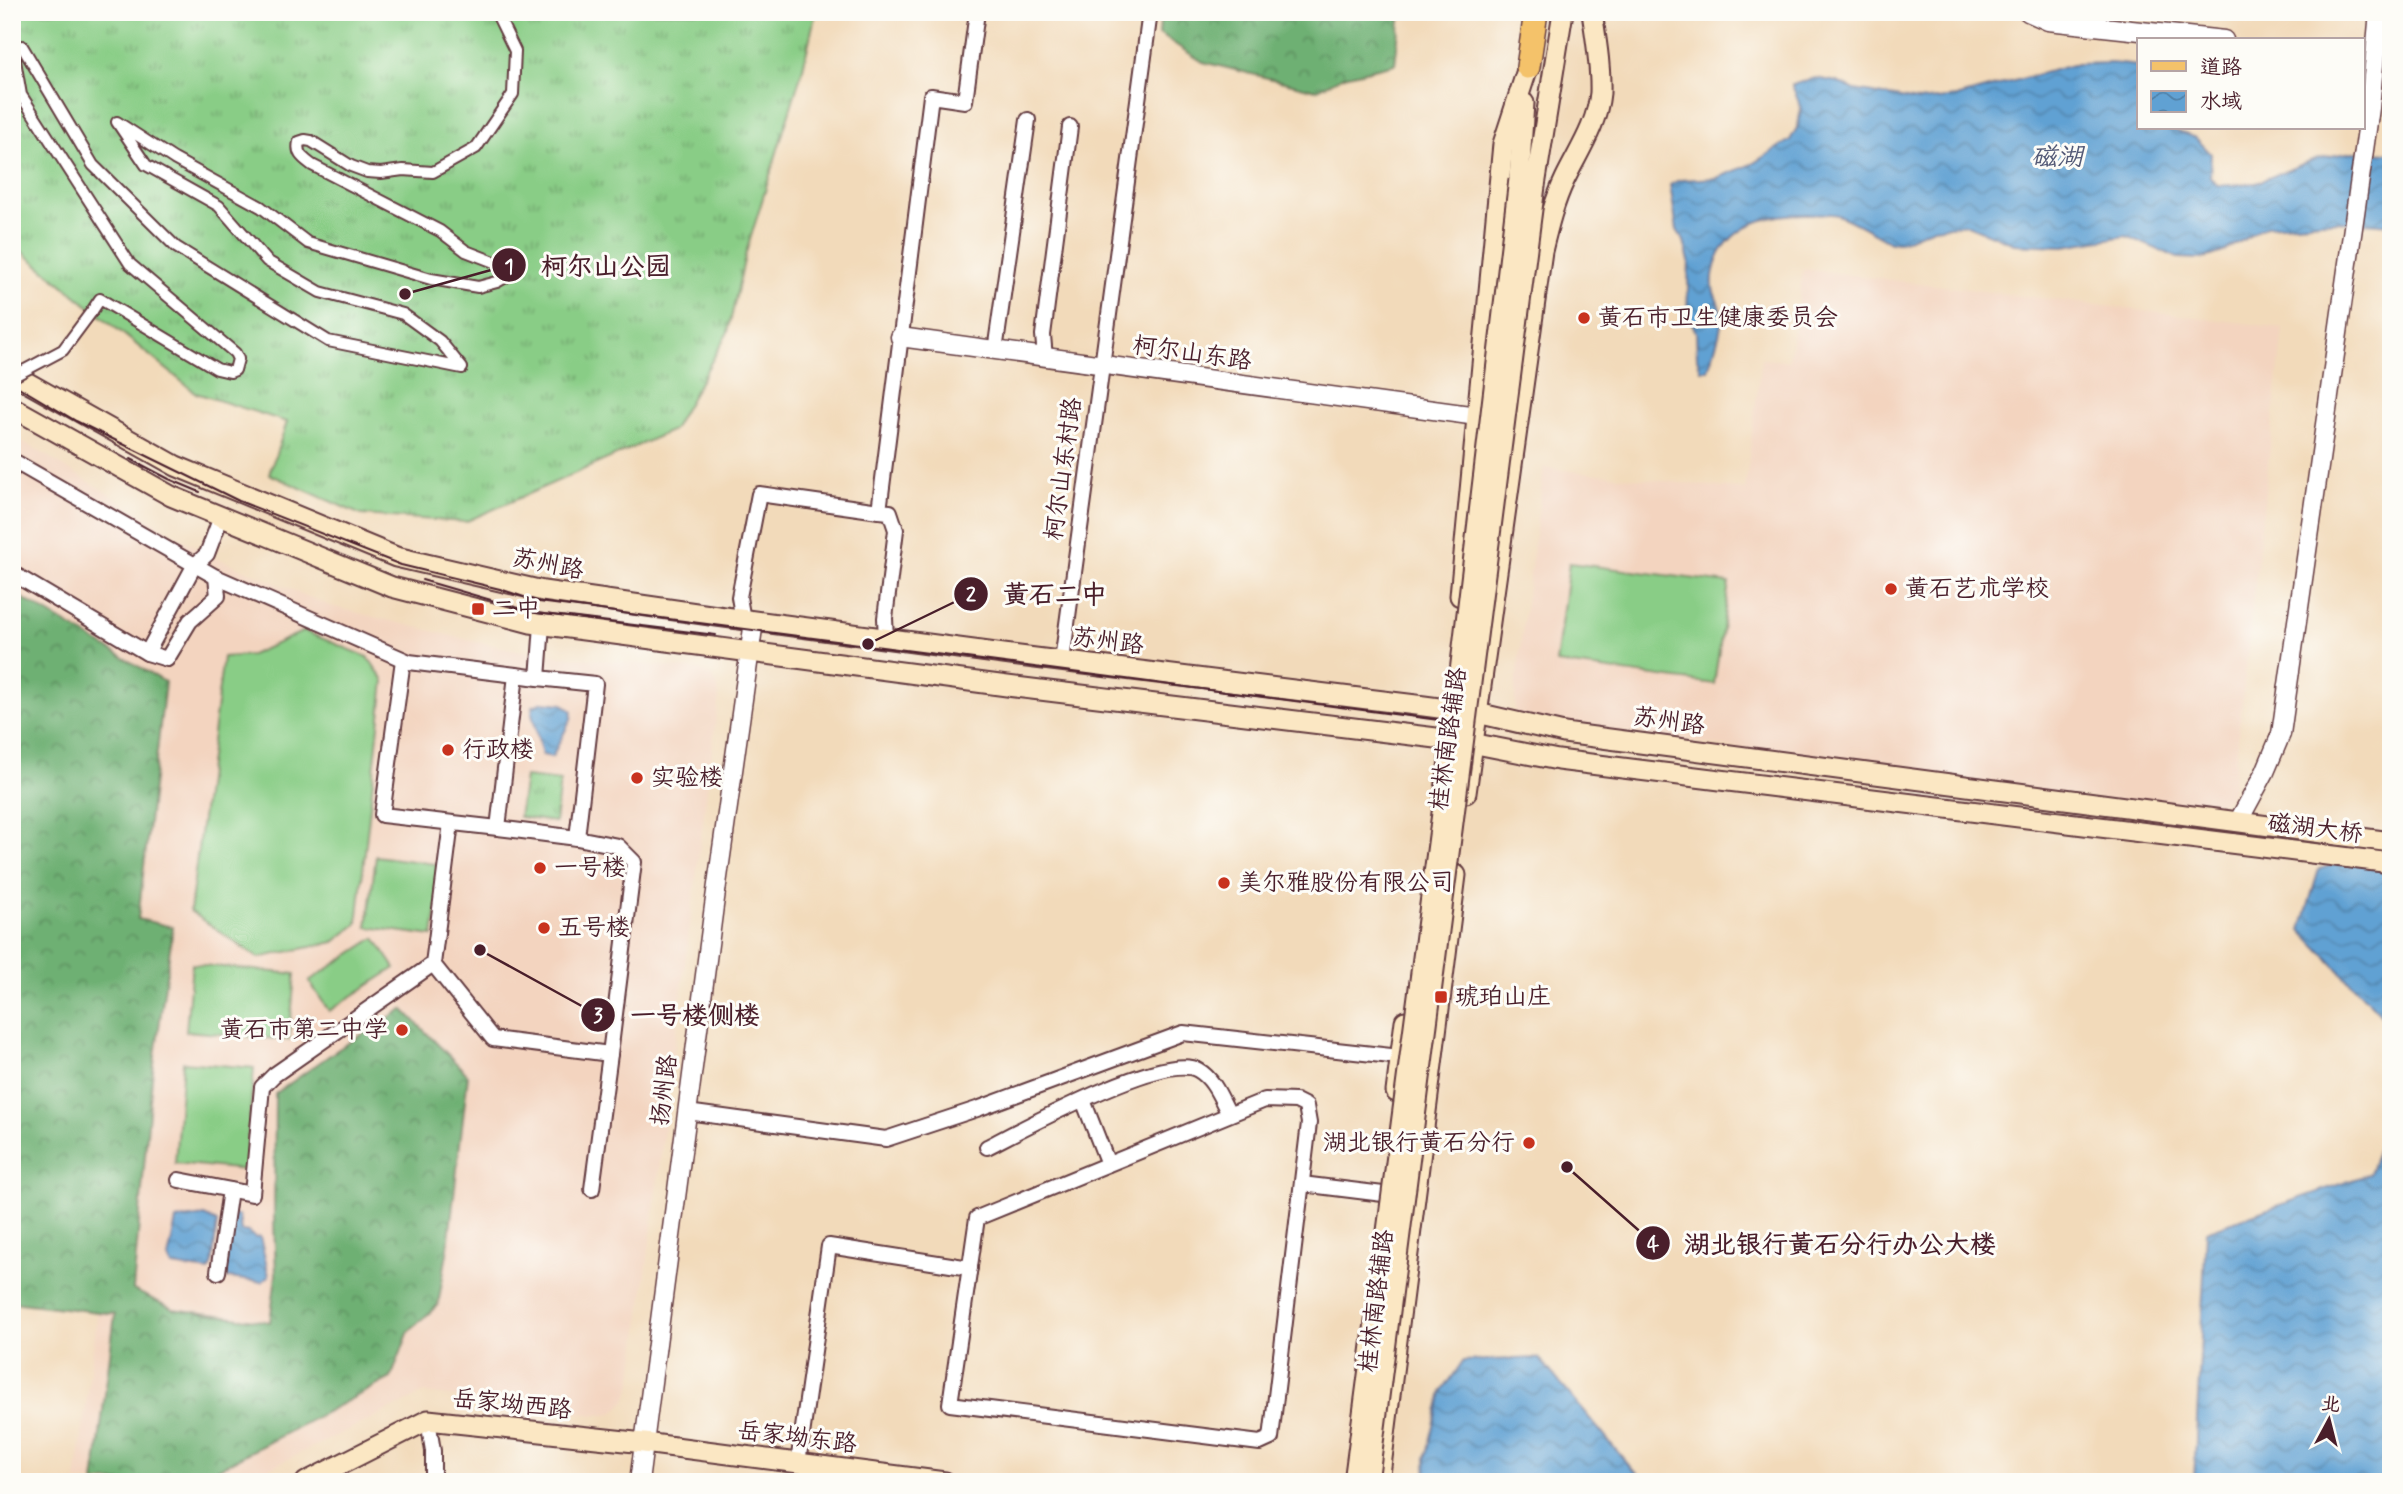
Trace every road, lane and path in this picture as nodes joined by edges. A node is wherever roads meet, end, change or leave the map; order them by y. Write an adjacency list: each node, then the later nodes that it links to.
1 (496, 12): 19 (street, bridge)
2 (977, 12): 15 (street)
3 (1150, 12): 18 (street, 柯尔山东村路)
4 (1536, 12): 11 (main road)
5 (1563, 12): 14 (main road)
6 (1592, 12): 38 (main road, 桂林南路辅路)
7 (2028, 12): 9 (street)
8 (2379, 12): 10 (street)
9 (2205, 38)
10 (2368, 56): 41 (street)
11 (1528, 68): 14 (main road); 21 (main road, 桂林南路辅路)
12 (1028, 120): 16 (street)
13 (1070, 127): 17 (street)
14 (1527, 182): 70 (main road, bridge); 71 (main road, bridge)
15 (900, 337): 16 (street, 柯尔山东路); 23 (street)
16 (995, 351): 17 (street, 柯尔山东路)
17 (1045, 358): 18 (street, 柯尔山东路)
18 (1102, 366): 21 (street, 柯尔山东路); 34 (street, 柯尔山东村路)
19 (12, 375): 28 (main road, 苏州路)
20 (12, 407): 24 (main road, 苏州路)
21 (1477, 416): 37 (main road, 桂林南路辅路)
22 (12, 470): 25 (street)
23 (879, 511): 28 (street); 30 (street)
24 (221, 517): 25 (street); 29 (main road, 苏州路)
25 (194, 566): 27 (street); 32 (street)
26 (12, 573): 32 (street)
27 (216, 578): 32 (street); 33 (street)
28 (748, 621): 30 (main road, 苏州路); 31 (street, 扬州路)
29 (542, 625): 31 (main road, 苏州路); 36 (street)
30 (886, 639): 34 (main road, 苏州路)
31 (750, 652): 39 (main road, 苏州路); 52 (street, 扬州路)
32 (148, 653)
33 (403, 660): 35 (street); 42 (street)
34 (1062, 661): 37 (main road, 苏州路)
35 (516, 675): 36 (street); 43 (street)
36 (538, 678): 44 (street)
37 (1449, 710): 38 (main road, 苏州路); 39 (main road, 桂林南路辅路)
38 (1477, 713): 40 (main road, 桂林南路辅路); 41 (main road, 苏州路)
39 (1445, 740): 40 (main road, 苏州路); 50 (main road, 桂林南路辅路)
40 (1473, 744): 46 (main road, 苏州路); 72 (main road, 桂林南路辅路)
41 (2238, 822): 45 (main road, 磁湖大桥)
42 (451, 823): 43 (street); 48 (street)
43 (498, 828): 44 (street)
44 (577, 838): 49 (street)
45 (2391, 842)
46 (2234, 843): 47 (main road, 磁湖大桥)
47 (2391, 863)
48 (433, 964): 49 (street); 59 (street)
49 (610, 1054): 58 (street)
50 (1400, 1057): 52 (street); 60 (main road, 桂林南路辅路)
51 (1083, 1100): 53 (street); 54 (street); 55 (street)
52 (687, 1112): 64 (street, 扬州路)
53 (1229, 1114): 55 (street); 57 (street)
54 (987, 1147)
55 (1108, 1164): 61 (street)
56 (179, 1180): 59 (street)
57 (1302, 1184): 60 (street); 61 (street)
58 (592, 1189)
59 (230, 1190): 62 (street)
60 (1383, 1194): 70 (main road, 桂林南路辅路)
61 (970, 1268): 65 (street)
62 (218, 1272)
63 (428, 1420): 64 (main road, 岳家坳西路); 66 (main road, 岳家坳西路); 67 (street)
64 (644, 1443): 65 (main road, 岳家坳东路); 68 (street, 扬州路)
65 (798, 1463): 69 (main road, 岳家坳东路)
66 (306, 1482)
67 (433, 1482)
68 (639, 1482)
69 (945, 1482)
70 (1351, 1482)
71 (1368, 1482)
72 (1379, 1482)

